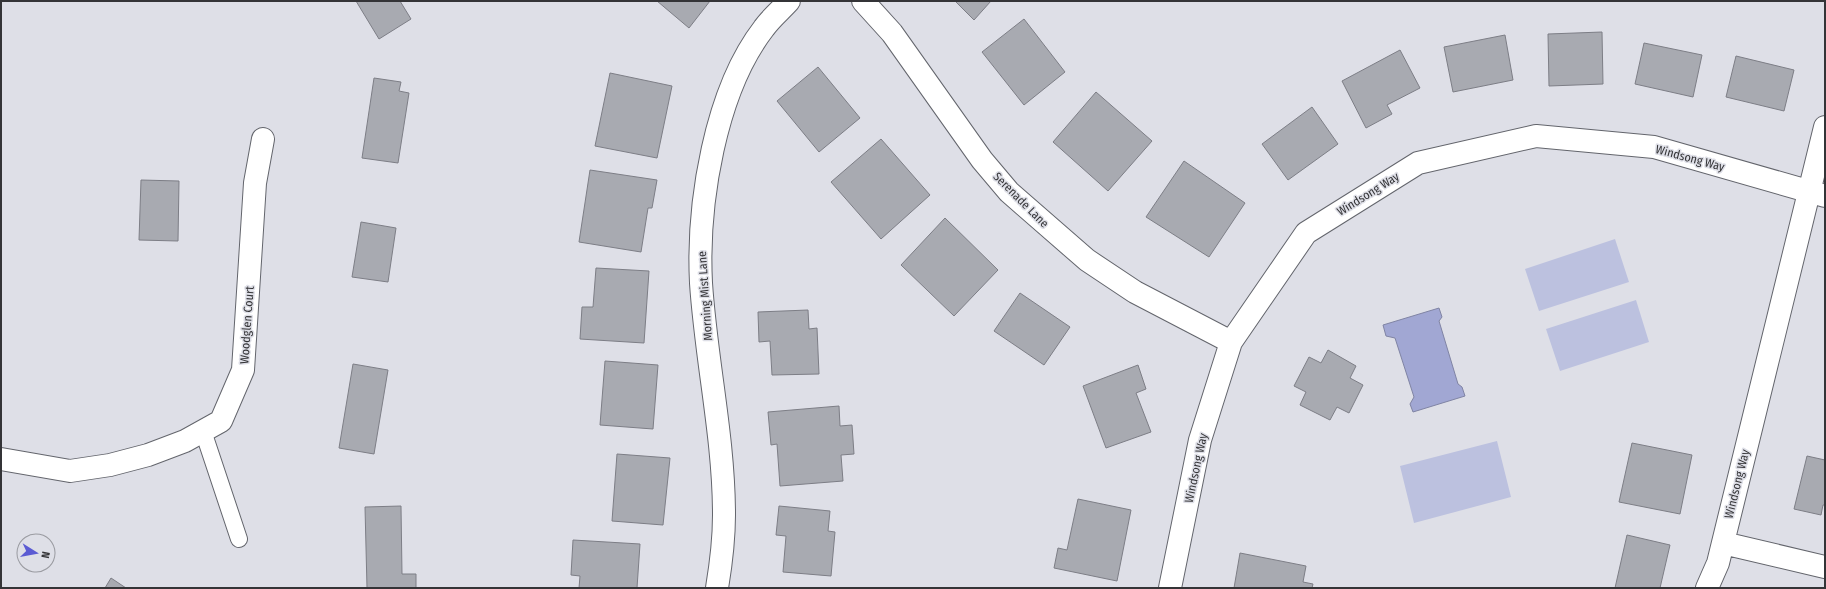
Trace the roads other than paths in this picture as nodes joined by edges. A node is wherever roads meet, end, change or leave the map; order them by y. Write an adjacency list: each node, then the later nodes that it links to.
1 (789, 1): 12 (street, Morning Mist Lane)
2 (863, 1): 6 (street, Serenade Lane)
3 (1825, 127): 5 (street, Windsong Way)
4 (263, 139): 7 (street, Woodglen Court)
5 (1817, 193): 6 (street, Windsong Way); 10 (street, Windsong Way)
6 (1231, 342): 13 (street, Windsong Way)
7 (203, 431): 8 (street, Woodglen Court); 9 (lane)
8 (1, 459)
9 (239, 539)
10 (1723, 543): 11 (street); 14 (street, Windsong Way)
11 (1825, 567)
12 (717, 588)
13 (1170, 588)
14 (1707, 588)

